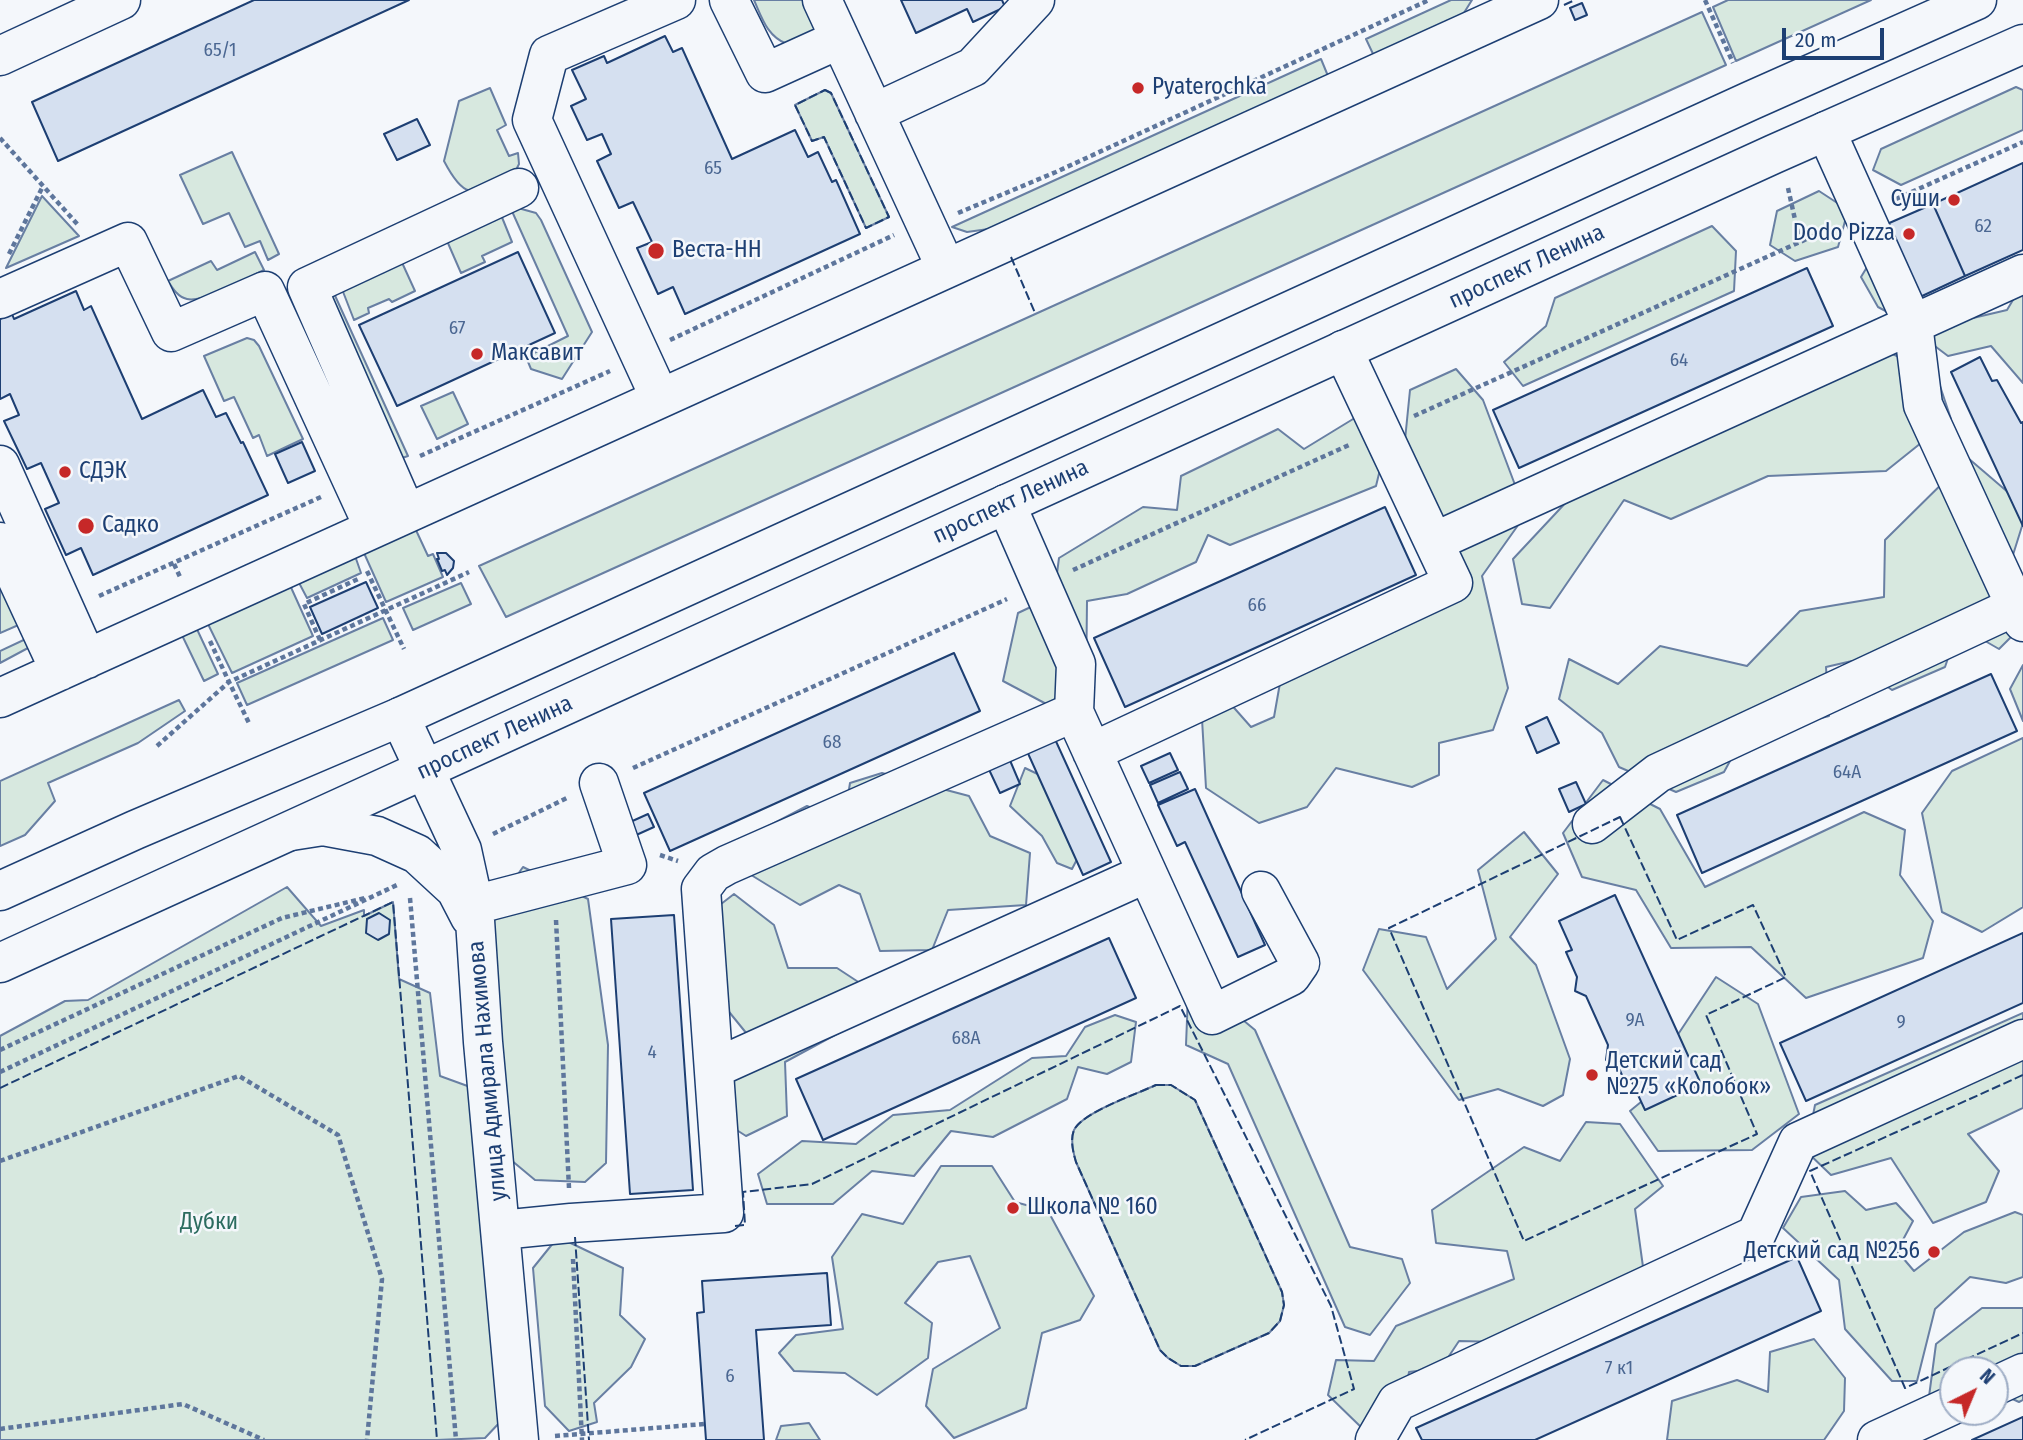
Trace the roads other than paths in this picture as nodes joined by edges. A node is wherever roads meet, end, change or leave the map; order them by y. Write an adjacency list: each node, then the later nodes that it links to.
1 (121, 0): 10 (main road)
2 (676, 0): 19 (main road)
3 (729, 0): 8 (main road)
4 (822, 0): 8 (main road)
5 (1035, 0): 11 (main road)
6 (1539, 0): 14 (main road)
7 (1977, 0): 30 (main road)
8 (840, 39): 11 (main road)
9 (2023, 44): 12 (main road, проспект Ленина)
10 (0, 56)
11 (874, 113): 14 (main road)
12 (1826, 131): 17 (main road); 18 (main road, проспект Ленина)
13 (519, 188): 21 (main road)
14 (946, 268): 19 (main road)
15 (2023, 274): 17 (main road)
16 (0, 299): 21 (main road)
17 (1913, 324): 25 (main road); 26 (main road)
18 (1343, 350): 22 (main road, проспект Ленина); 25 (main road)
19 (660, 398): 23 (main road)
20 (0, 465): 27 (main road)
21 (371, 477): 23 (main road)
22 (1006, 504): 29 (main road); 32 (main road, проспект Ленина)
23 (390, 521): 27 (main road)
24 (0, 542): 27 (main road)
25 (1434, 542): 31 (main road)
26 (2019, 614): 34 (main road)
27 (73, 665): 28 (main road)
28 (0, 698)
29 (1074, 712): 31 (main road); 43 (main road)
30 (400, 717): 32 (main road, улица Адмирала Нахимова); 38 (main road)
31 (1093, 752): 37 (main road)
32 (425, 770): 35 (main road, проспект Ленина); 36 (main road, улица Адмирала Нахимова)
33 (599, 783): 40 (main road)
34 (1592, 824)
35 (291, 831): 36 (main road); 41 (main road, проспект Ленина)
36 (434, 866): 40 (main road, улица Адмирала Нахимова)
37 (1147, 873): 39 (main road); 43 (main road)
38 (0, 891)
39 (1261, 891)
40 (475, 916): 44 (main road, улица Адмирала Нахимова)
41 (0, 963)
42 (2023, 1038): 47 (main road)
43 (715, 1068): 44 (main road)
44 (502, 1230): 46 (main road, улица Адмирала Нахимова)
45 (1939, 1411): 48 (main road)
46 (519, 1440)
47 (1375, 1440)
48 (1877, 1440)

